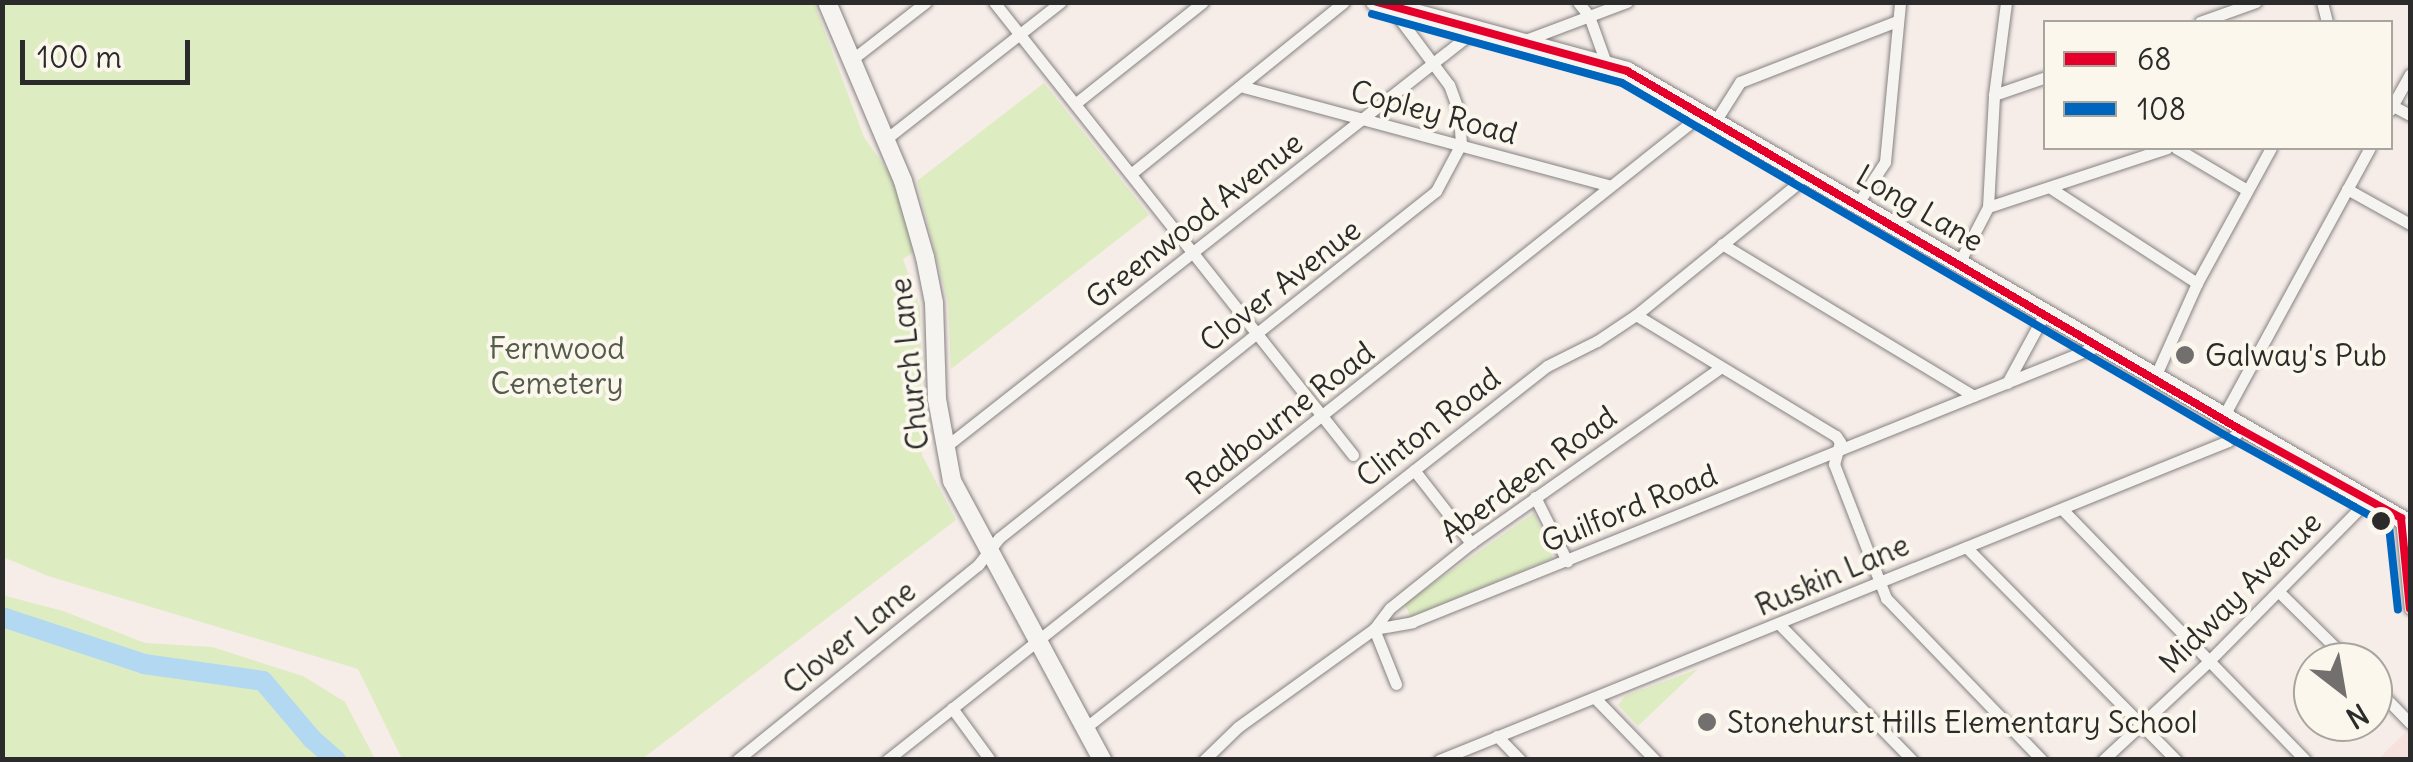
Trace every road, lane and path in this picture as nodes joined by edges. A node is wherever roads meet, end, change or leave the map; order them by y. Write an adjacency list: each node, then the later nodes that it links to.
1 (828, 2): 19 (street, Church Lane)
2 (926, 2): 19 (street)
3 (994, 2): 17 (street)
4 (1061, 2): 17 (street)
5 (1203, 2): 26 (street)
6 (1344, 2): 24 (street)
7 (1578, 2): 13 (street)
8 (1627, 2): 13 (street)
9 (1900, 2): 15 (street)
10 (2006, 2): 25 (street)
11 (2256, 2): 14 (street)
12 (1384, 4): 16 (street, Long Lane); 20 (street)
13 (1589, 16): 18 (street); 21 (street)
14 (2206, 20)
15 (1897, 21): 28 (street, Radbourne Road); 42 (street)
16 (1474, 31): 18 (street, Long Lane); 20 (street, Greenwood Avenue)
17 (1020, 34): 26 (street); 30 (street)
18 (1520, 42): 21 (street, Long Lane)
19 (850, 62): 30 (street, Church Lane)
20 (1433, 62): 29 (street, Greenwood Avenue); 31 (street)
21 (1606, 62): 28 (street, Long Lane)
22 (2410, 74): 27 (street)
23 (2043, 78): 25 (street)
24 (1244, 87): 29 (street, Copley Road); 37 (street)
25 (1994, 96): 43 (street)
26 (1076, 103): 37 (street)
27 (2393, 106)
28 (1709, 117): 36 (street, Long Lane); 38 (street, Radbourne Road)
29 (1364, 119): 31 (street, Copley Road); 46 (street, Greenwood Avenue)
30 (886, 139): 60 (street, Church Lane)
31 (1461, 144): 38 (street, Copley Road); 51 (street, Clover Avenue)
32 (2160, 150): 39 (street)
33 (2179, 150): 41 (street)
34 (2270, 150): 41 (street)
35 (2369, 150): 40 (street)
36 (1804, 173): 42 (street, Long Lane); 45 (street, Clinton Road)
37 (1132, 174): 46 (street)
38 (1610, 186): 57 (street, Radbourne Road)
39 (2052, 189): 43 (street); 48 (street)
40 (2347, 189): 44 (street); 58 (street)
41 (2247, 190): 48 (street)
42 (1858, 203): 47 (street, Long Lane)
43 (1988, 207): 47 (street)
44 (2410, 224)
45 (1722, 244): 50 (street, Clinton Road); 56 (street)
46 (1194, 252): 51 (street); 60 (street, Greenwood Avenue)
47 (1959, 262): 49 (street, Long Lane)
48 (2197, 282): 54 (street)
49 (2046, 313): 52 (street, Long Lane); 55 (street)
50 (1636, 315): 53 (street); 63 (street, Clinton Road)
51 (1258, 334): 57 (street); 70 (street, Clover Avenue)
52 (2100, 345): 54 (street, Long Lane); 55 (street, Guilford Road)
53 (1720, 368): 61 (street); 64 (street, Aberdeen Road)
54 (2155, 377): 58 (street, Long Lane)
55 (2007, 383): 56 (street, Guilford Road)
56 (1974, 396): 61 (street, Guilford Road)
57 (1322, 416): 62 (street); 77 (street, Radbourne Road)
58 (2222, 418): 59 (street, Long Lane)
59 (2241, 430): 65 (street, Long Lane); 66 (street, Ruskin Lane)
60 (944, 448): 70 (street, Church Lane)
61 (1839, 449): 71 (street, Guilford Road); 72 (street)
62 (1353, 455)
63 (1414, 470): 68 (street); 84 (street, Clinton Road)
64 (1535, 497): 68 (street, Aberdeen Road); 71 (street)
65 (2368, 500): 67 (street, Long Lane); 73 (street, Midway Avenue)
66 (2062, 510): 69 (street, Ruskin Lane); 79 (street)
67 (2406, 521): 74 (street)
68 (1471, 542): 76 (street, Aberdeen Road)
69 (1966, 547): 72 (street, Ruskin Lane); 83 (street)
70 (989, 551): 77 (street, Church Lane); 86 (street, Clover Lane)
71 (1567, 561): 76 (street, Guilford Road)
72 (1881, 582): 75 (street, Ruskin Lane); 95 (street)
73 (2279, 592): 78 (street); 79 (street, Midway Avenue)
74 (2410, 609)
75 (1779, 624): 81 (street, Ruskin Lane); 94 (street)
76 (1374, 629): 80 (street); 90 (street, Guilford Road)
77 (1037, 641): 82 (street, Radbourne Road); 84 (street, Church Lane)
78 (2330, 642)
79 (2208, 662): 83 (street, Midway Avenue); 98 (street)
80 (1396, 684)
81 (1595, 698): 85 (street, Ruskin Lane); 93 (street)
82 (952, 708): 87 (street, Radbourne Road); 88 (street)
83 (2140, 724): 96 (street, Midway Avenue); 97 (street)
84 (1086, 728): 89 (street, Church Lane)
85 (1497, 736): 91 (street, Ruskin Lane); 92 (street)
86 (737, 760)
87 (887, 760)
88 (990, 760)
89 (1102, 760)
90 (1204, 760)
91 (1439, 760)
92 (1520, 760)
93 (1655, 760)
94 (1912, 760)
95 (2042, 760)
96 (2103, 760)
97 (2176, 760)
98 (2306, 760)

